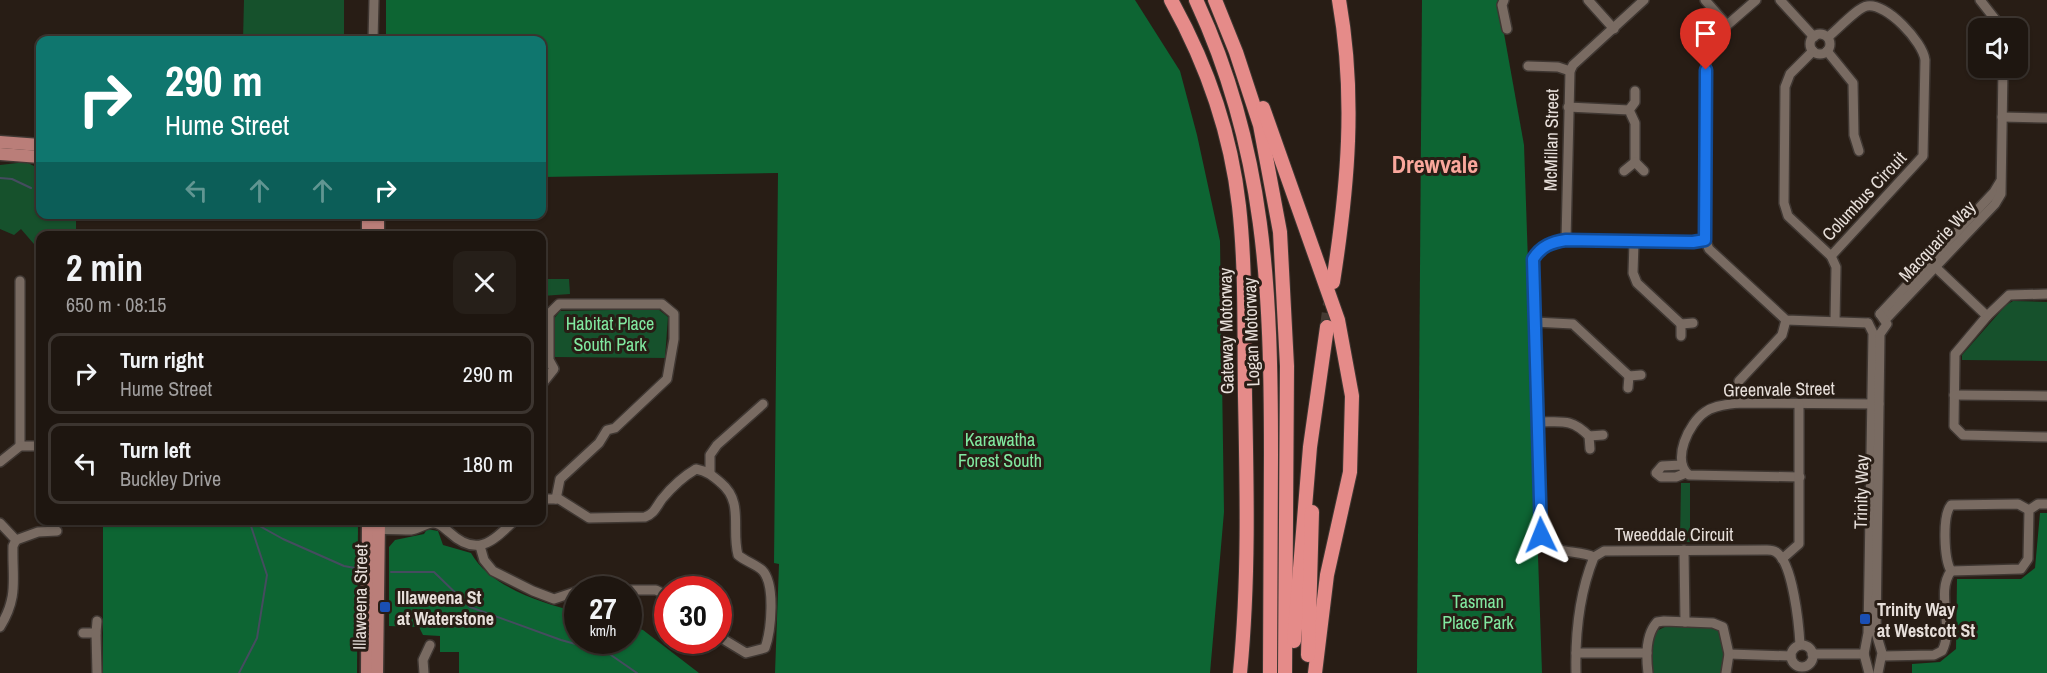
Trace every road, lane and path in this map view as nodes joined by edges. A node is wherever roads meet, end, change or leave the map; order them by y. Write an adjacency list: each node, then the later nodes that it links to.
1 (374, 0): 17 (street)
2 (1171, 0): 117 (highway, Gateway Motorway)
3 (1196, 0): 97 (highway, Logan Motorway)
4 (1215, 0): 25 (highway, Logan Motorway)
5 (1339, 0): 45 (highway)
6 (1504, 0): 15 (street)
7 (1588, 0): 16 (street)
8 (1644, 0): 16 (street, McMillan Street)
9 (1705, 0): 14 (street)
10 (1756, 0): 14 (street)
11 (1780, 0): 18 (street)
12 (1980, 0): 13 (street)
13 (1996, 18)
14 (1727, 25): 40 (street)
15 (1507, 29)
16 (1614, 29): 23 (street, McMillan Street)
17 (374, 36)
18 (1814, 37): 19 (street); 20 (street)
19 (1828, 38): 21 (street); 42 (street, Columbus Circuit)
20 (1813, 51): 21 (street); 42 (street, Columbus Circuit)
21 (1827, 51): 33 (street)
22 (1528, 66): 23 (street)
23 (1570, 71): 27 (street, McMillan Street)
24 (2003, 78): 29 (street, Macquarie Way)
25 (1247, 85): 120 (highway, Logan Motorway); 123 (highway)
26 (1635, 91): 28 (street)
27 (1568, 106): 28 (street); 39 (street, McMillan Street)
28 (1629, 110): 36 (street)
29 (2002, 117): 30 (street); 43 (street, Macquarie Way)
30 (2047, 118)
31 (0, 142): 32 (main road)
32 (36, 145)
33 (1859, 152)
34 (0, 154): 35 (main road)
35 (36, 157)
36 (1635, 162): 37 (street); 38 (street)
37 (1624, 171)
38 (1644, 171)
39 (1566, 240): 41 (street); 51 (street)
40 (1705, 240): 41 (street); 49 (street)
41 (1634, 242): 54 (street)
42 (1831, 256): 50 (street)
43 (1932, 264): 47 (street); 48 (street, Macquarie Way)
44 (20, 281): 72 (street)
45 (1334, 282)
46 (2047, 294): 47 (street)
47 (1987, 316): 62 (street)
48 (1883, 317): 53 (street); 56 (street, Trinity Way)
49 (1786, 320): 50 (street); 64 (street)
50 (1835, 321): 53 (street)
51 (1534, 322): 59 (street); 68 (street)
52 (1693, 323): 54 (street)
53 (1868, 323): 56 (street, Trinity Way)
54 (1681, 324): 57 (street)
55 (1326, 327): 74 (highway)
56 (1876, 334): 66 (street, Trinity Way)
57 (1681, 336)
58 (1641, 375): 59 (street)
59 (1629, 376): 61 (street)
60 (546, 379): 80 (street)
61 (1628, 388)
62 (1953, 395): 63 (street); 71 (street)
63 (2047, 396)
64 (1737, 403): 65 (street, Greenvale Street); 78 (street, Greenvale Street)
65 (1799, 404): 66 (street, Greenvale Street); 78 (street)
66 (1875, 404): 109 (street, Trinity Way); 111 (street, Trinity Way)
67 (763, 405): 77 (street)
68 (1537, 422): 70 (street); 92 (street)
69 (1603, 435): 70 (street)
70 (1589, 436): 75 (street)
71 (2047, 436)
72 (20, 446): 73 (street); 76 (street)
73 (36, 446)
74 (1310, 447): 121 (highway); 122 (highway)
75 (1590, 450)
76 (0, 462)
77 (710, 473): 80 (street); 102 (street)
78 (1800, 477): 93 (street)
79 (546, 499): 80 (street)
80 (556, 499)
81 (2047, 504): 82 (street)
82 (2029, 510): 94 (street); 94 (street)
83 (0, 523): 89 (street)
84 (374, 525): 85 (street); 114 (main road, Illaweena Street); 115 (main road, Illaweena Street)
85 (423, 525)
86 (440, 525): 90 (street)
87 (510, 525): 90 (street)
88 (57, 531): 89 (street)
89 (15, 540): 99 (street)
90 (480, 546): 95 (street)
91 (1684, 550): 92 (street, Tweeddale Circuit); 93 (street, Tweeddale Circuit); 98 (street)
92 (1594, 557): 105 (street, Tweeddale Circuit)
93 (1782, 559): 104 (street)
94 (1951, 571): 111 (street)
95 (564, 595)
96 (97, 621): 101 (street)
97 (1270, 622): 118 (highway); 119 (highway, Logan Motorway)
98 (1685, 622): 106 (street); 107 (street)
99 (0, 627)
100 (83, 633): 101 (street)
101 (96, 633): 113 (street)
102 (732, 644)
103 (430, 645): 116 (street)
104 (1800, 645): 108 (street); 110 (street)
105 (1576, 653): 106 (street); 124 (street, Tweeddale Circuit)
106 (1647, 653): 125 (street)
107 (1729, 654): 110 (street); 126 (street)
108 (1812, 654): 109 (street); 112 (street)
109 (1866, 654): 111 (street); 111 (street); 127 (street, Trinity Way)
110 (1791, 656): 112 (street)
111 (1880, 656): 128 (street, Trinity Way)
112 (1800, 670)
113 (97, 673)
114 (367, 673)
115 (377, 673)
116 (424, 673)
117 (1240, 673)
118 (1262, 673)
119 (1270, 673)
120 (1285, 673)
121 (1293, 673)
122 (1308, 673)
123 (1315, 673)
124 (1576, 673)
125 (1648, 673)
126 (1726, 673)
127 (1869, 673)
128 (1878, 673)

